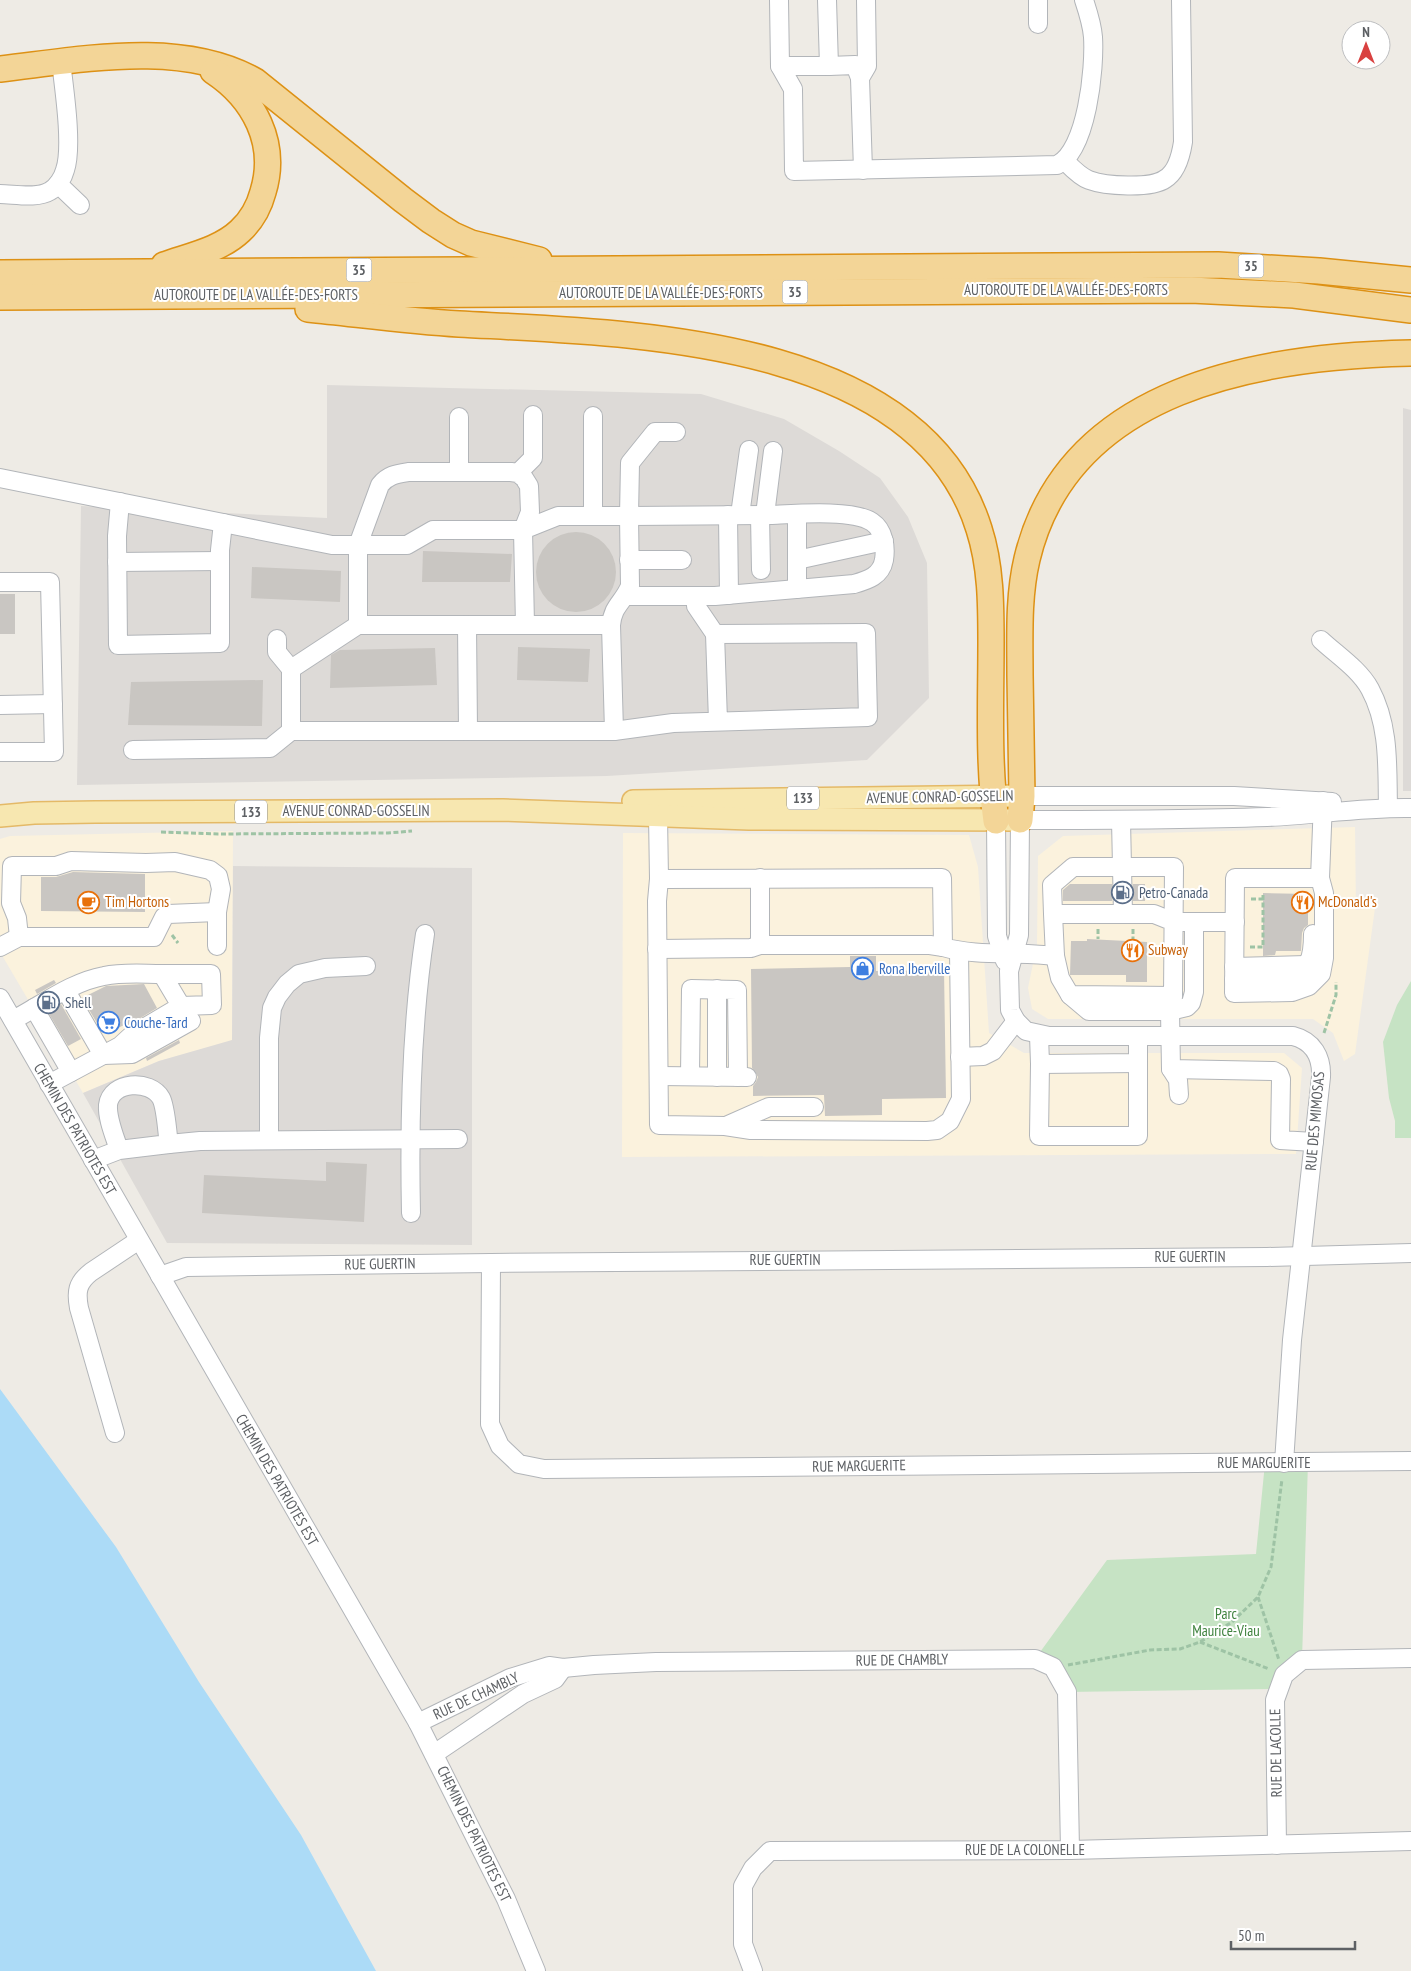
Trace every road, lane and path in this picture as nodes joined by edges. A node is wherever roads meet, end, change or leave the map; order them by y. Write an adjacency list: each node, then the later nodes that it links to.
1 (779, 0): 10 (street)
2 (827, 0): 11 (street)
3 (866, 0): 13 (street)
4 (1038, 0): 7 (street)
5 (1084, 0): 14 (street)
6 (1181, 0): 14 (street)
7 (1038, 24)
8 (61, 62): 9 (highway); 12 (highway); 16 (street)
9 (198, 62): 19 (highway); 20 (highway)
10 (780, 66): 11 (street); 15 (street)
11 (829, 66): 13 (street)
12 (0, 69)
13 (860, 78): 15 (street)
14 (1065, 161): 15 (street)
15 (863, 170)
16 (58, 184): 17 (street); 18 (street)
17 (0, 194)
18 (80, 205)
19 (572, 268): 20 (highway, AUTOROUTE DE LA VALLÉE-DES-FORTS / 35); 22 (highway, AUTOROUTE DE LA VALLÉE-DES-FORTS / 35)
20 (146, 272): 21 (highway, AUTOROUTE DE LA VALLÉE-DES-FORTS / 35)
21 (0, 273)
22 (1411, 280)
23 (179, 296): 24 (highway, AUTOROUTE DE LA VALLÉE-DES-FORTS / 35); 25 (highway, AUTOROUTE DE LA VALLÉE-DES-FORTS / 35); 73 (highway)
24 (0, 297)
25 (1411, 310)
26 (1411, 353): 74 (highway)
27 (533, 415): 34 (street)
28 (593, 416): 40 (street)
29 (459, 417): 33 (street)
30 (676, 432): 41 (street)
31 (749, 450): 38 (street)
32 (773, 451): 39 (street)
33 (459, 472): 34 (street); 45 (street)
34 (518, 473): 43 (street)
35 (0, 478): 36 (street)
36 (120, 502): 42 (street); 50 (street)
37 (797, 514): 39 (street); 44 (street); 48 (street)
38 (734, 515): 39 (street); 41 (street); 54 (street)
39 (762, 515): 51 (street)
40 (593, 516): 41 (street); 43 (street)
41 (629, 516): 46 (street)
42 (223, 523): 45 (street); 49 (street)
43 (523, 530): 45 (street); 59 (street)
44 (884, 540): 48 (street); 53 (street)
45 (358, 545): 57 (street)
46 (629, 560): 47 (street); 55 (street)
47 (682, 560)
48 (797, 560): 53 (street)
49 (220, 561): 50 (street); 50 (street)
50 (117, 562)
51 (761, 570)
52 (0, 582): 65 (street)
53 (797, 589): 54 (street)
54 (729, 595): 56 (street)
55 (626, 596): 56 (street); 60 (street)
56 (696, 597): 61 (street)
57 (358, 626): 58 (street); 64 (street)
58 (467, 626): 59 (street); 69 (street)
59 (525, 626): 60 (street)
60 (611, 626): 70 (street)
61 (715, 634): 67 (street); 67 (street)
62 (277, 639): 64 (street)
63 (1320, 640): 76 (street)
64 (291, 669): 68 (street)
65 (53, 704): 66 (street); 72 (street)
66 (0, 705)
67 (718, 721): 70 (street)
68 (291, 731): 69 (street); 71 (street)
69 (468, 731): 70 (street)
70 (614, 731)
71 (133, 750)
72 (0, 752)
73 (993, 796): 74 (main road, AVENUE CONRAD-GOSSELIN / 133); 78 (main road, AVENUE CONRAD-GOSSELIN / 133); 81 (highway)
74 (1022, 796): 75 (street, AVENUE CONRAD-GOSSELIN); 81 (highway)
75 (1322, 807): 76 (street, AVENUE CONRAD-GOSSELIN); 82 (street, AVENUE CONRAD-GOSSELIN); 85 (street)
76 (1383, 808): 77 (street, AVENUE CONRAD-GOSSELIN)
77 (1411, 808)
78 (503, 810): 79 (main road, AVENUE CONRAD-GOSSELIN / 133); 80 (main road, AVENUE CONRAD-GOSSELIN / 133)
79 (658, 815): 81 (main road, AVENUE CONRAD-GOSSELIN / 133); 86 (street)
80 (0, 816)
81 (1008, 820): 82 (street, AVENUE CONRAD-GOSSELIN); 104 (street); 104 (street)
82 (1121, 820): 83 (street)
83 (1122, 866): 89 (street); 90 (street); 91 (street)
84 (760, 878): 86 (street); 98 (street); 103 (street)
85 (1320, 878): 93 (street); 108 (street); 108 (street)
86 (659, 879): 102 (street)
87 (1263, 893): 101 (path)
88 (216, 912): 96 (street); 96 (street); 99 (street)
89 (1053, 914): 90 (street); 105 (street)
90 (1122, 914): 91 (street)
91 (1174, 922): 92 (street); 112 (street)
92 (1194, 922): 93 (street); 112 (street)
93 (1235, 922): 108 (street)
94 (171, 934): 97 (path)
95 (425, 934): 133 (street)
96 (19, 937): 100 (street)
97 (178, 943)
98 (760, 945): 102 (street); 103 (street)
99 (216, 946)
100 (0, 947)
101 (1263, 947)
102 (657, 949): 126 (street)
103 (951, 949): 104 (street); 121 (street)
104 (1008, 952): 105 (street); 116 (street)
105 (1055, 956): 112 (street)
106 (366, 966): 135 (street)
107 (162, 974): 110 (street); 113 (street); 113 (street)
108 (1234, 974)
109 (717, 990): 127 (street); 128 (street); 128 (street)
110 (66, 991): 114 (street); 120 (street)
111 (0, 998): 115 (street, CHEMIN DES PATRIOTES EST)
112 (1172, 1004): 119 (street)
113 (181, 1006): 120 (street)
114 (34, 1008): 115 (street); 125 (street)
115 (13, 1020): 129 (street, CHEMIN DES PATRIOTES EST)
116 (1016, 1021): 117 (street, RUE DES MIMOSAS); 121 (street)
117 (1039, 1035): 118 (street, RUE DES MIMOSAS); 123 (street)
118 (1138, 1036): 119 (street, RUE DES MIMOSAS); 122 (street)
119 (1170, 1036): 124 (street); 136 (street, RUE DES MIMOSAS)
120 (103, 1055): 125 (street)
121 (960, 1056): 132 (street)
122 (1138, 1063): 123 (street); 123 (street)
123 (1040, 1064)
124 (1171, 1069): 130 (street); 136 (street)
125 (72, 1072): 129 (street)
126 (659, 1076): 127 (street); 132 (street)
127 (690, 1076): 128 (street)
128 (717, 1077)
129 (49, 1084): 139 (street, CHEMIN DES PATRIOTES EST)
130 (1179, 1095)
131 (814, 1107): 132 (street)
132 (725, 1126)
133 (410, 1139): 134 (street); 135 (street); 140 (street)
134 (458, 1139)
135 (269, 1140): 137 (street)
136 (1314, 1142): 143 (street, RUE DES MIMOSAS)
137 (169, 1144): 138 (street); 138 (street)
138 (119, 1150): 139 (street)
139 (93, 1160): 141 (street, CHEMIN DES PATRIOTES EST)
140 (411, 1213)
141 (139, 1240): 145 (street, CHEMIN DES PATRIOTES EST); 146 (street)
142 (1411, 1253): 143 (street, RUE GUERTIN)
143 (1302, 1255): 144 (street, RUE GUERTIN); 148 (street, RUE DES MIMOSAS)
144 (491, 1263): 145 (street, RUE GUERTIN); 148 (street, RUE MARGUERITE)
145 (160, 1276): 155 (street, CHEMIN DES PATRIOTES EST)
146 (115, 1433)
147 (1411, 1461): 148 (street, RUE MARGUERITE)
148 (1284, 1462): 149 (path)
149 (1258, 1597): 150 (path); 154 (path)
150 (1200, 1642): 152 (path); 154 (path)
151 (1411, 1658): 154 (street)
152 (1053, 1667): 153 (street, RUE DE CHAMBLY); 159 (street)
153 (564, 1668): 155 (street, RUE DE CHAMBLY); 156 (street, RUE DE CHAMBLY)
154 (1284, 1675): 158 (street, RUE DE LACOLLE)
155 (418, 1723): 156 (street, CHEMIN DES PATRIOTES EST)
156 (434, 1754): 160 (street, CHEMIN DES PATRIOTES EST)
157 (1411, 1841): 158 (street, RUE DE LA COLONELLE)
158 (1277, 1845): 159 (street, RUE DE LA COLONELLE)
159 (1070, 1850): 161 (street, RUE DE LA COLONELLE)
160 (536, 1971)
161 (753, 1971)

